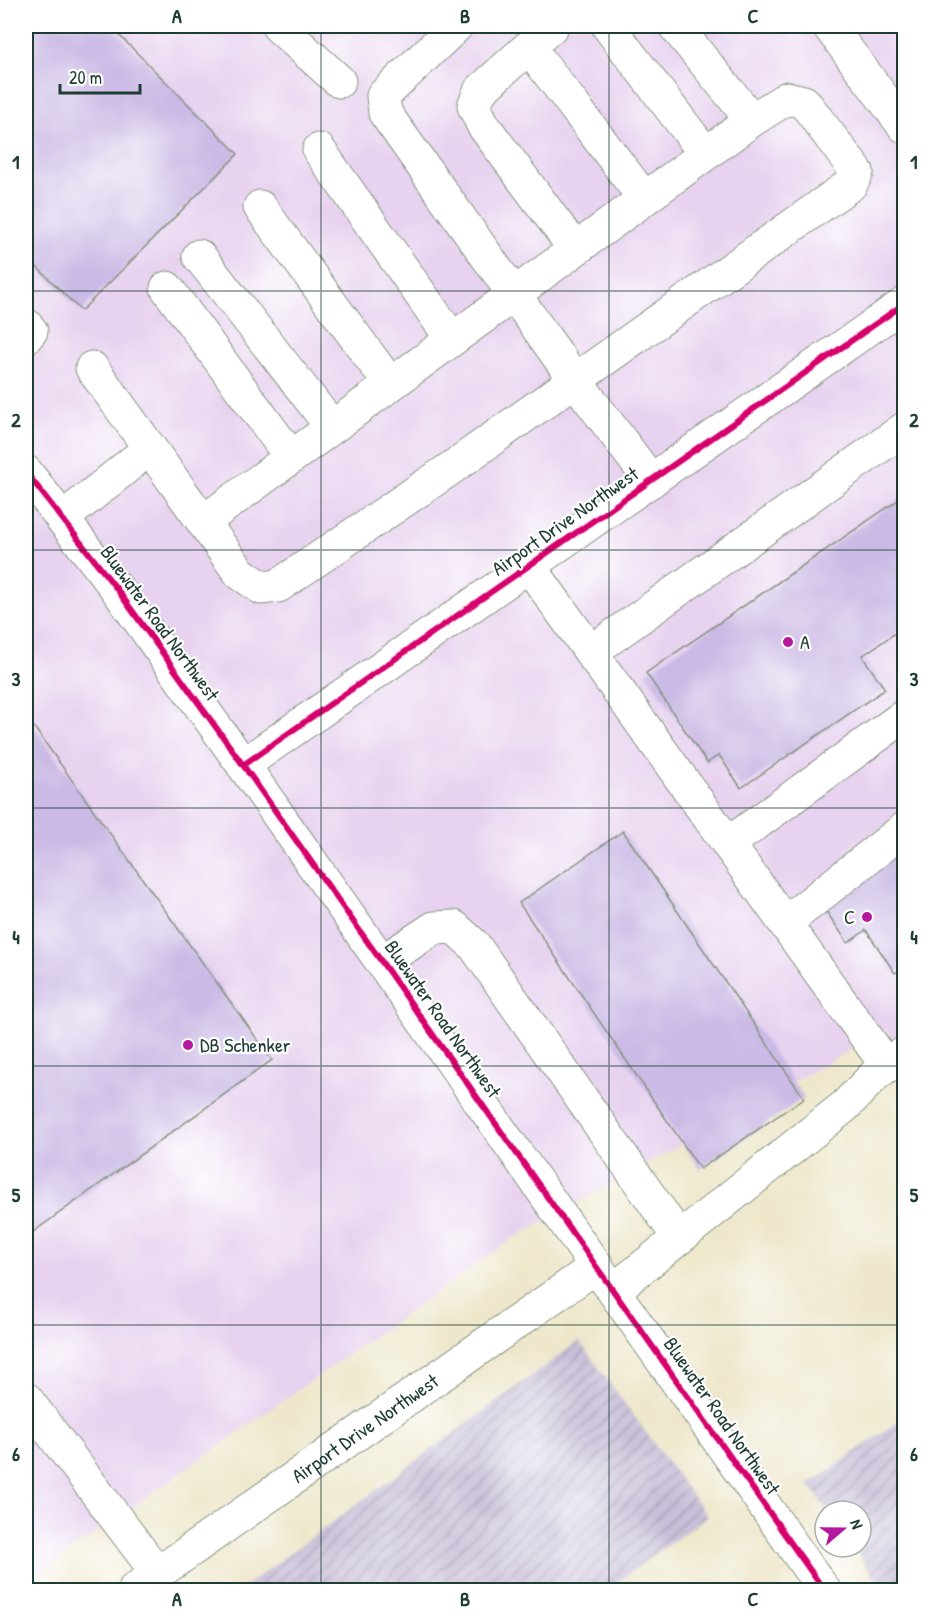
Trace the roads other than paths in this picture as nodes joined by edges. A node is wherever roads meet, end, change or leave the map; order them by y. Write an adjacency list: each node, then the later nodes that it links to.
1 (278, 26): 7 (street)
2 (456, 26): 17 (street)
3 (608, 26): 11 (street)
4 (675, 26): 8 (street)
5 (829, 26): 9 (street)
6 (540, 36): 12 (street); 14 (street)
7 (339, 81)
8 (752, 120): 11 (street); 23 (street)
9 (904, 126)
10 (319, 150): 21 (street)
11 (705, 153): 12 (street)
12 (644, 198): 14 (street)
13 (260, 207): 24 (street)
14 (575, 249): 17 (street)
15 (199, 256): 25 (street)
16 (167, 288): 28 (street)
17 (513, 294): 21 (street); 23 (street)
18 (904, 304): 30 (street, Airport Drive Northwest)
19 (26, 325): 20 (street)
20 (26, 337)
21 (452, 339): 24 (street)
22 (92, 368): 27 (street)
23 (575, 380): 30 (street); 32 (street)
24 (390, 384): 25 (street)
25 (332, 427): 28 (street)
26 (904, 429): 34 (street)
27 (150, 448): 31 (street); 32 (street)
28 (291, 457): 32 (street)
29 (26, 472): 31 (street, Bluewater Road Northwest)
30 (651, 480): 33 (street, Airport Drive Northwest)
31 (62, 519): 36 (street, Bluewater Road Northwest)
32 (203, 522)
33 (529, 566): 34 (street); 36 (street, Airport Drive Northwest)
34 (591, 652): 38 (street)
35 (904, 716): 38 (street)
36 (243, 765): 40 (street, Bluewater Road Northwest)
37 (904, 829): 39 (street)
38 (728, 844): 39 (street)
39 (785, 923): 41 (street)
40 (382, 962): 42 (street); 43 (street, Bluewater Road Northwest)
41 (896, 1059): 42 (street, Airport Drive Northwest)
42 (679, 1238): 43 (street, Airport Drive Northwest)
43 (605, 1278): 45 (street, Airport Drive Northwest); 46 (street, Bluewater Road Northwest)
44 (26, 1399): 45 (street)
45 (146, 1582)
46 (824, 1590)

